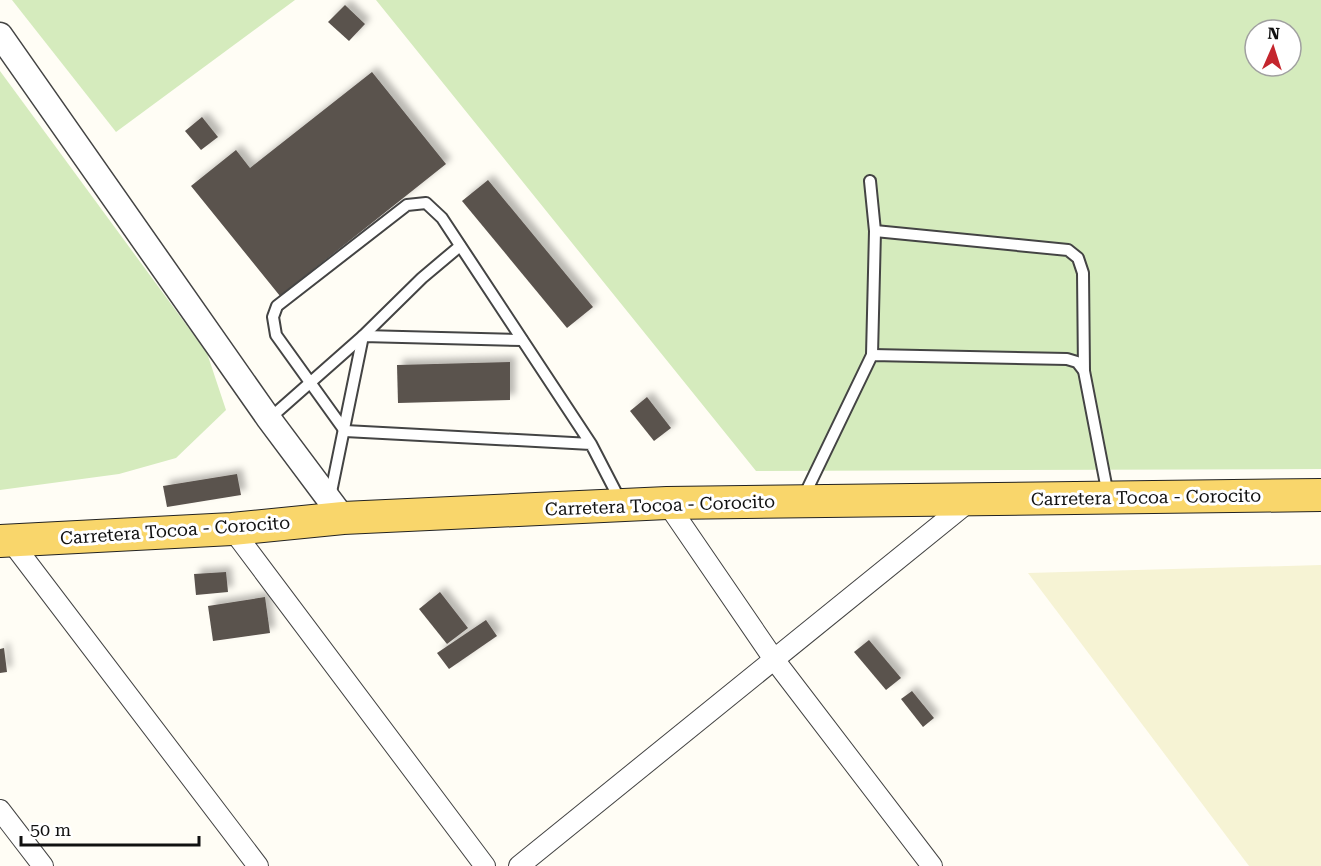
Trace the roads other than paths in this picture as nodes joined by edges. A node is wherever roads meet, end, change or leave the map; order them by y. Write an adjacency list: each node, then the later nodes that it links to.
1 (0, 35): 10 (street)
2 (870, 181): 3 (lane)
3 (875, 231): 7 (lane); 8 (lane)
4 (460, 246): 5 (lane); 6 (lane); 9 (lane)
5 (363, 336): 6 (lane); 9 (lane); 11 (lane)
6 (522, 340): 12 (lane)
7 (872, 355): 8 (lane); 15 (lane)
8 (1084, 371): 14 (lane)
9 (309, 385): 10 (lane); 11 (lane)
10 (269, 419): 19 (street)
11 (345, 431): 12 (lane); 19 (lane)
12 (591, 444): 18 (lane)
13 (1321, 495): 14 (main road, Carretera Tocoa - Corocito)
14 (1108, 497): 16 (main road, Carretera Tocoa - Corocito)
15 (802, 499): 16 (main road, Carretera Tocoa - Corocito); 17 (main road, Carretera Tocoa - Corocito)
16 (973, 499): 22 (street)
17 (667, 503): 18 (main road, Carretera Tocoa - Corocito); 22 (street)
18 (623, 506): 19 (main road, Carretera Tocoa - Corocito)
19 (336, 509): 20 (main road, Carretera Tocoa - Corocito)
20 (232, 529): 21 (main road, Carretera Tocoa - Corocito); 26 (street)
21 (5, 541): 25 (street)
22 (773, 658): 27 (street); 28 (street)
23 (0, 810): 24 (street)
24 (43, 866)
25 (258, 866)
26 (485, 866)
27 (519, 866)
28 (932, 866)

